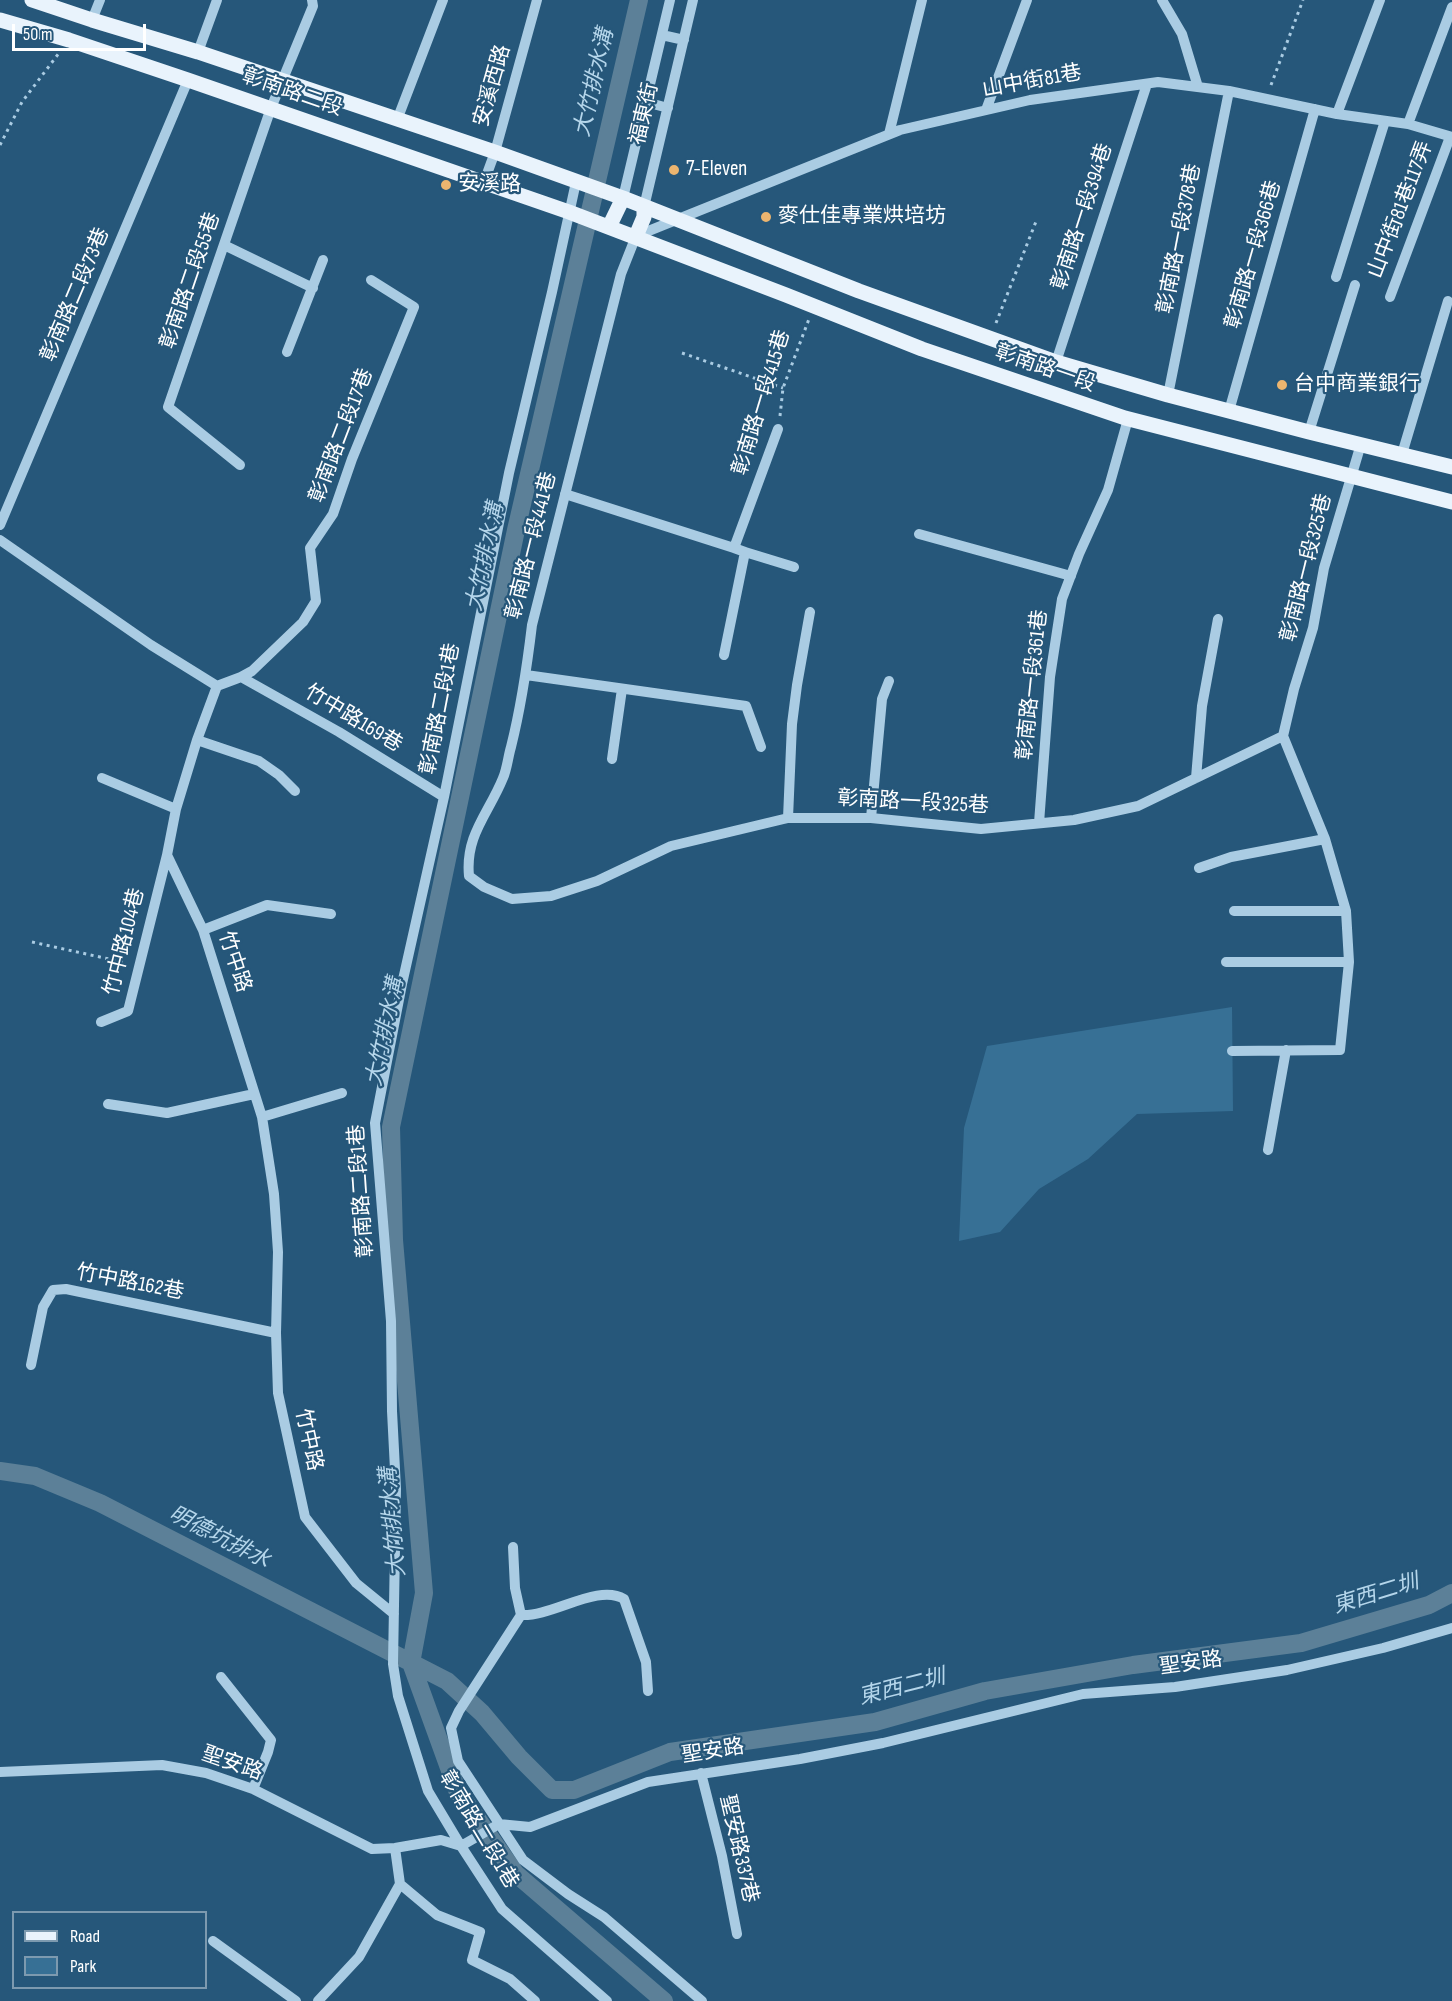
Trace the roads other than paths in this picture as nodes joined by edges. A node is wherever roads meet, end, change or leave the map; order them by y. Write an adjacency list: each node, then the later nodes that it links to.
1 (32, 0): 15 (main road, 彰南路二段)
2 (100, 0): 15 (street)
3 (217, 0): 18 (street)
4 (312, 0): 20 (street, 彰南路二段55巷)
5 (443, 0): 30 (street)
6 (537, 0): 35 (street, 安溪西路)
7 (670, 0): 16 (street, 福東街)
8 (693, 0): 17 (street, 福東街)
9 (922, 0): 33 (street)
10 (1027, 0): 28 (street)
11 (1380, 0): 29 (street)
12 (1166, 2): 22 (street)
13 (1452, 7): 32 (street)
14 (0, 20): 19 (main road, 彰南路二段)
15 (92, 20): 18 (main road, 彰南路二段)
16 (662, 35): 17 (street); 24 (street, 福東街)
17 (684, 40): 26 (street, 福東街)
18 (198, 52): 20 (main road, 彰南路二段)
19 (188, 80): 25 (main road, 彰南路二段); 66 (street, 彰南路二段73巷)
20 (283, 81): 25 (street, 彰南路二段55巷); 30 (main road, 彰南路二段)
21 (1147, 84): 22 (street, 山中街81巷); 28 (street, 山中街81巷); 53 (street, 彰南路一段394巷)
22 (1198, 87): 23 (street, 山中街81巷)
23 (1230, 91): 27 (street, 山中街81巷); 54 (street, 彰南路一段378巷)
24 (646, 102): 26 (street); 38 (street, 福東街)
25 (271, 108): 36 (main road, 彰南路二段); 44 (street, 彰南路二段55巷)
26 (668, 108): 39 (street, 福東街)
27 (1316, 109): 29 (street, 山中街81巷); 55 (street, 彰南路一段366巷)
28 (986, 110): 33 (street, 山中街81巷)
29 (1337, 114): 31 (street, 山中街81巷)
30 (397, 120): 35 (main road, 彰南路二段)
31 (1385, 121): 32 (street, 山中街81巷); 46 (street)
32 (1408, 124): 34 (street, 山中街81巷)
33 (889, 134): 41 (street, 山中街81巷)
34 (1451, 137): 50 (street, 山中街81巷117弄)
35 (495, 152): 36 (street, 安溪西路); 37 (main road, 彰南路二段)
36 (484, 182): 40 (main road, 彰南路二段)
37 (576, 182): 38 (main road, 彰南路二段); 40 (street, 彰南路二段1巷)
38 (623, 198): 39 (main road, 彰南路一段); 42 (main road)
39 (644, 207): 41 (main road, 彰南路一段); 43 (main road, 福東街)
40 (568, 212): 42 (main road, 彰南路二段); 88 (street, 彰南路二段1巷)
41 (679, 220): 43 (street, 山中街81巷); 53 (main road, 彰南路一段)
42 (609, 227): 43 (main road, 彰南路一段)
43 (636, 236): 56 (main road, 彰南路一段); 64 (street, 彰南路一段441巷)
44 (224, 245): 49 (street); 61 (street, 彰南路二段55巷)
45 (323, 260): 49 (street)
46 (1336, 277)
47 (371, 280): 77 (street, 彰南路二段17巷)
48 (1355, 285): 58 (street)
49 (313, 288): 52 (street)
50 (1390, 297)
51 (1448, 301): 60 (street)
52 (287, 352)
53 (1056, 362): 54 (main road, 彰南路一段)
54 (1168, 395): 55 (main road, 彰南路一段)
55 (1229, 411): 58 (main road, 彰南路一段)
56 (1128, 419): 63 (main road, 彰南路一段); 72 (street, 彰南路一段361巷)
57 (778, 429): 69 (street, 彰南路一段415巷)
58 (1309, 432): 59 (main road, 彰南路一段)
59 (1361, 444): 60 (main road, 彰南路一段); 63 (street, 彰南路一段325巷)
60 (1402, 454): 62 (main road, 彰南路一段)
61 (240, 465)
62 (1452, 467)
63 (1351, 476): 65 (main road, 彰南路一段); 81 (street, 彰南路一段325巷)
64 (565, 494): 69 (street); 76 (street, 彰南路一段441巷)
65 (1452, 502)
66 (0, 525)
67 (919, 534): 72 (street)
68 (0, 540): 79 (street)
69 (734, 548): 70 (street)
70 (745, 552): 71 (street); 75 (street)
71 (794, 567)
72 (1071, 576): 92 (street, 彰南路一段361巷)
73 (810, 612): 90 (street)
74 (1218, 620): 86 (street)
75 (724, 655)
76 (526, 675): 80 (street); 95 (street, 彰南路一段441巷)
77 (241, 677): 79 (street, 彰南路二段17巷); 88 (street, 竹中路169巷)
78 (889, 681): 91 (street)
79 (216, 686): 82 (street)
80 (622, 689): 83 (street); 84 (street)
81 (1283, 736): 86 (street, 彰南路一段325巷); 93 (street)
82 (197, 740): 87 (street); 89 (street)
83 (761, 747)
84 (612, 759)
85 (102, 778): 89 (street)
86 (1196, 778): 92 (street, 彰南路一段325巷)
87 (295, 790)
88 (444, 797): 114 (street, 彰南路二段1巷)
89 (176, 809): 94 (street)
90 (788, 818): 91 (street, 彰南路一段325巷); 95 (street, 彰南路一段325巷)
91 (871, 818): 92 (street, 彰南路一段325巷)
92 (1039, 823)
93 (1325, 839): 96 (street); 98 (street)
94 (167, 855): 100 (street, 竹中路); 103 (street, 竹中路104巷)
95 (468, 864)
96 (1199, 868)
97 (1234, 911): 98 (street)
98 (1346, 911): 102 (street)
99 (331, 914): 100 (street)
100 (203, 930): 107 (street, 竹中路)
101 (1226, 962): 102 (street)
102 (1349, 962): 104 (street)
103 (101, 1022)
104 (1286, 1050): 105 (street); 110 (street)
105 (1232, 1051)
106 (342, 1093): 109 (street)
107 (254, 1094): 108 (street); 109 (street, 竹中路)
108 (108, 1104)
109 (262, 1117): 111 (street, 竹中路)
110 (1268, 1150)
111 (276, 1333): 112 (street, 竹中路162巷); 114 (street, 竹中路)
112 (31, 1365)
113 (513, 1547): 115 (street)
114 (394, 1614): 123 (street, 彰南路二段1巷)
115 (521, 1615): 118 (street); 122 (street)
116 (1452, 1628): 120 (street, 聖安路)
117 (221, 1677): 121 (street)
118 (648, 1691)
119 (0, 1773): 121 (street, 聖安路)
120 (701, 1773): 122 (street, 聖安路); 126 (street, 聖安路337巷)
121 (253, 1789): 124 (street, 聖安路)
122 (499, 1824): 123 (street); 132 (street)
123 (461, 1846): 124 (street, 聖安路); 131 (street, 彰南路二段1巷)
124 (395, 1848): 125 (street)
125 (400, 1884): 129 (street); 130 (street)
126 (737, 1934)
127 (213, 1941): 128 (street)
128 (296, 2001)
129 (318, 2001)
130 (535, 2001)
131 (607, 2001)
132 (702, 2001)

